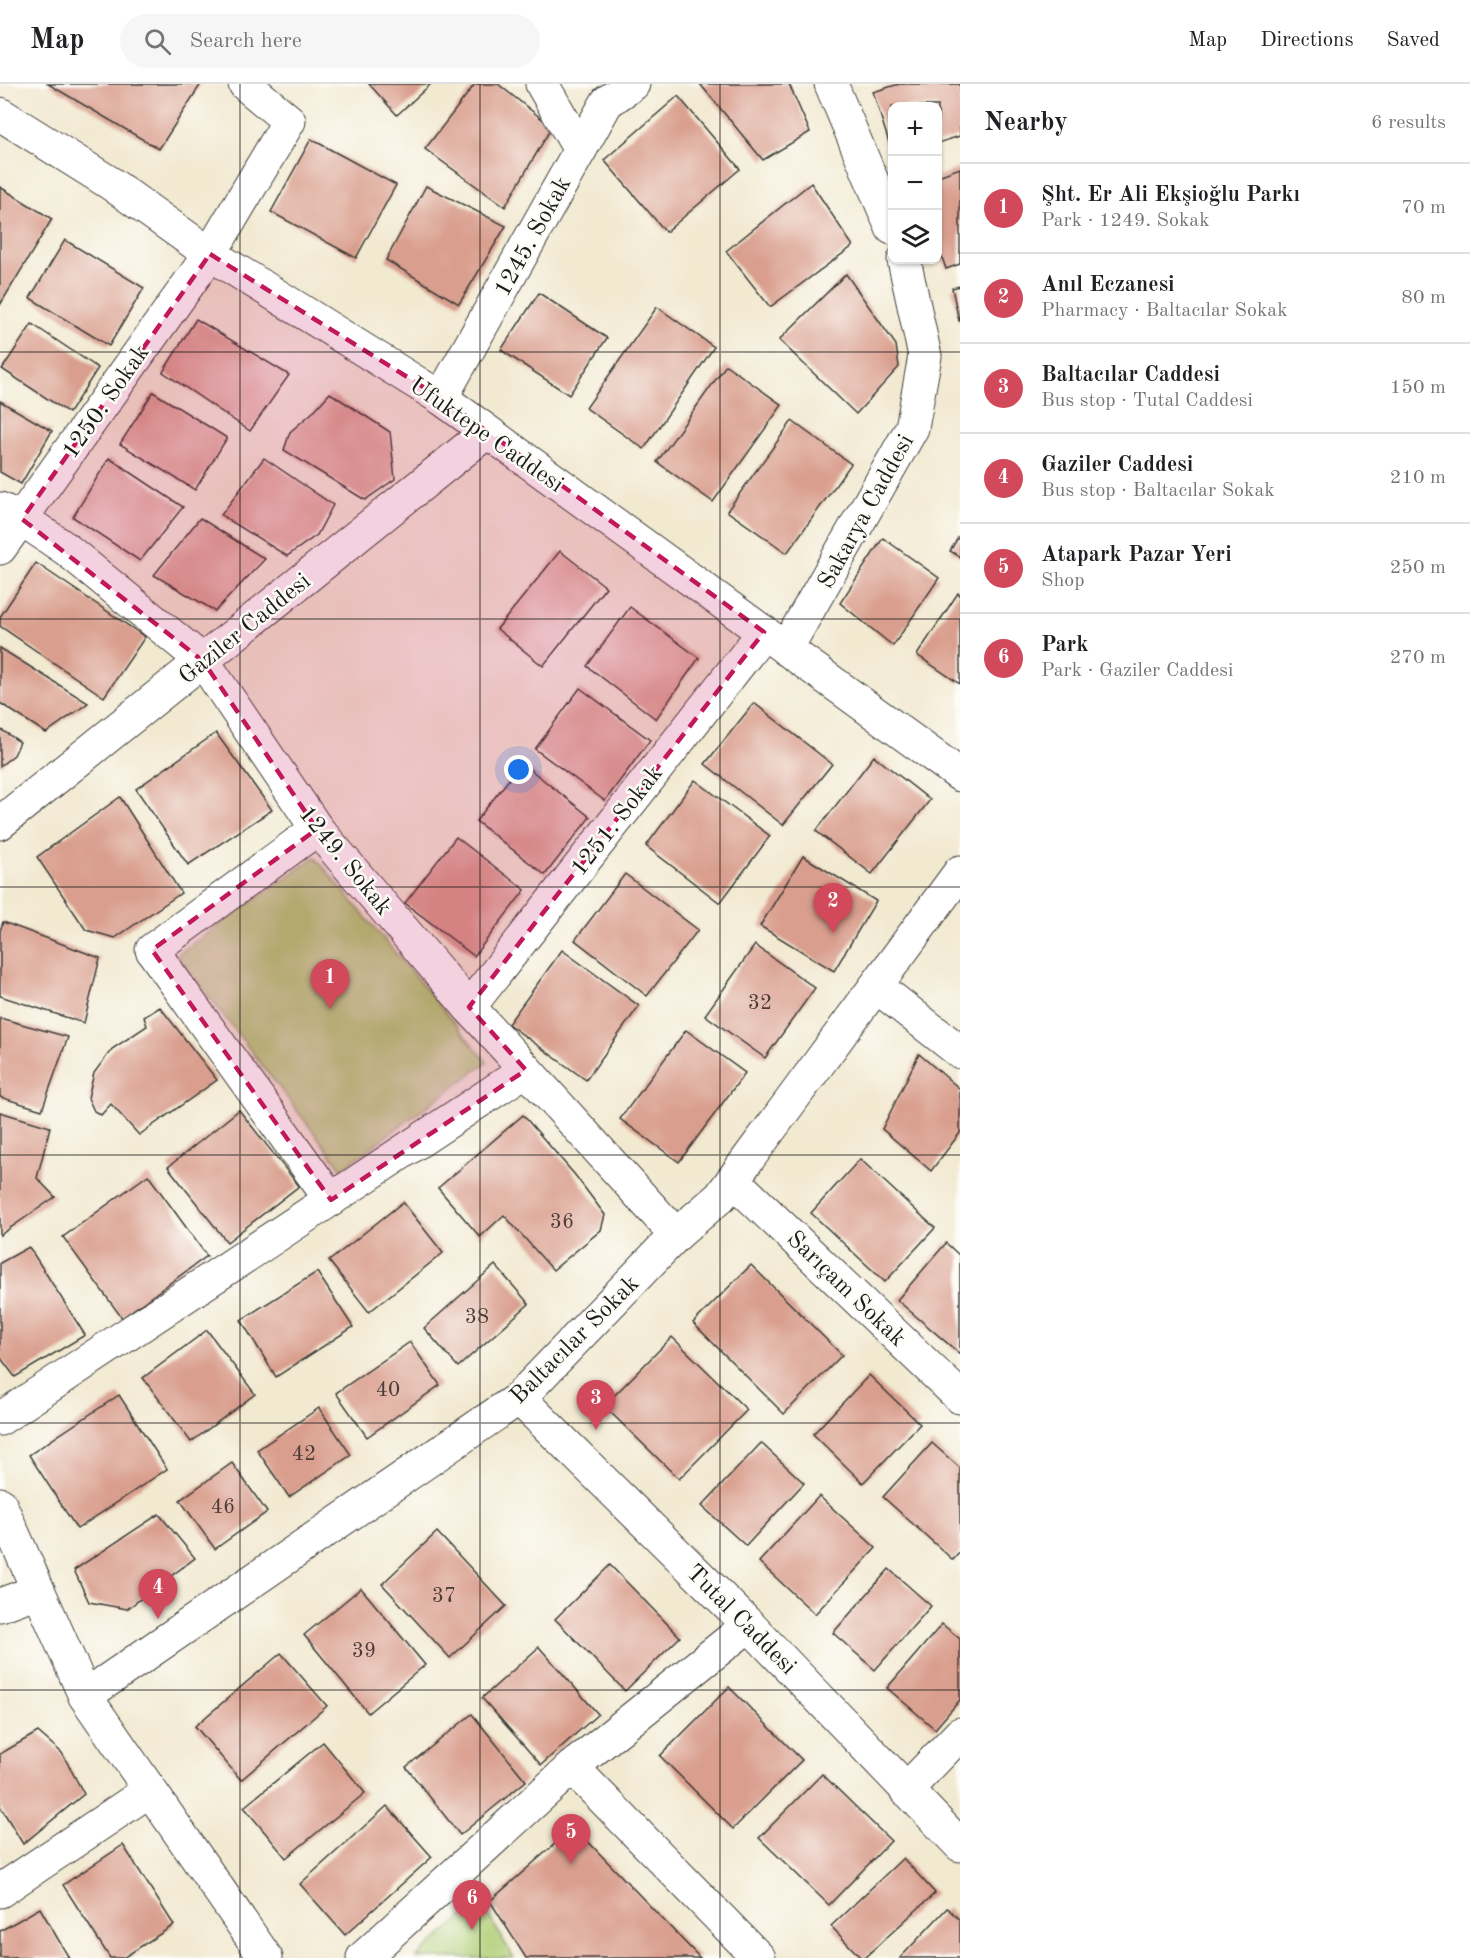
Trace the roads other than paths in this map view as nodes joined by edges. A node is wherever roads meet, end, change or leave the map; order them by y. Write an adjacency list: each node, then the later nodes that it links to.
1 (245, 84): 8 (street, 1250. Sokak)
2 (542, 84): 6 (street)
3 (633, 84): 6 (street, 1245. Sokak)
4 (831, 84): 7 (street)
5 (0, 114): 8 (street, Ufuktepe Caddesi)
6 (580, 150): 10 (street, 1245. Sokak)
7 (888, 219)
8 (210, 254): 10 (street, Ufuktepe Caddesi); 12 (street, 1250. Sokak)
9 (905, 264): 14 (street, Sakarya Caddesi)
10 (441, 398): 11 (street, Ufuktepe Caddesi)
11 (487, 432): 14 (street, Ufuktepe Caddesi); 15 (street, Gaziler Caddesi)
12 (11, 514): 13 (street, 1250. Sokak); 15 (street, 1249. Sokak)
13 (0, 548)
14 (775, 641): 16 (street, Ufuktepe Caddesi); 21 (street, 1251. Sokak)
15 (203, 661): 17 (street, Gaziler Caddesi); 18 (street, 1249. Sokak)
16 (960, 775)
17 (0, 823)
18 (316, 829): 21 (street, 1249. Sokak); 25 (street)
19 (960, 872): 20 (street, Baltacılar Sokak)
20 (876, 986): 22 (street); 24 (street, Baltacılar Sokak)
21 (469, 1007): 23 (street, 1249. Sokak)
22 (960, 1052)
23 (526, 1070): 25 (street); 26 (street, 1249. Sokak)
24 (733, 1180): 26 (street, Baltacılar Sokak); 27 (street, Sarıçam Sokak)
25 (330, 1200): 29 (street)
26 (676, 1235): 28 (street, Baltacılar Sokak)
27 (960, 1397)
28 (519, 1398): 33 (street, Tutal Caddesi); 34 (street, Baltacılar Sokak)
29 (0, 1419)
30 (0, 1504): 31 (street)
31 (39, 1591): 32 (street); 34 (street)
32 (0, 1605)
33 (749, 1625): 36 (street); 38 (street, Tutal Caddesi)
34 (85, 1696): 37 (street)
35 (960, 1734): 38 (street)
36 (572, 1767): 42 (street); 43 (street)
37 (150, 1790): 40 (street); 41 (street)
38 (906, 1790): 39 (street, Tutal Caddesi)
39 (960, 1845)
40 (0, 1891)
41 (266, 1958)
42 (363, 1958)
43 (759, 1958)

